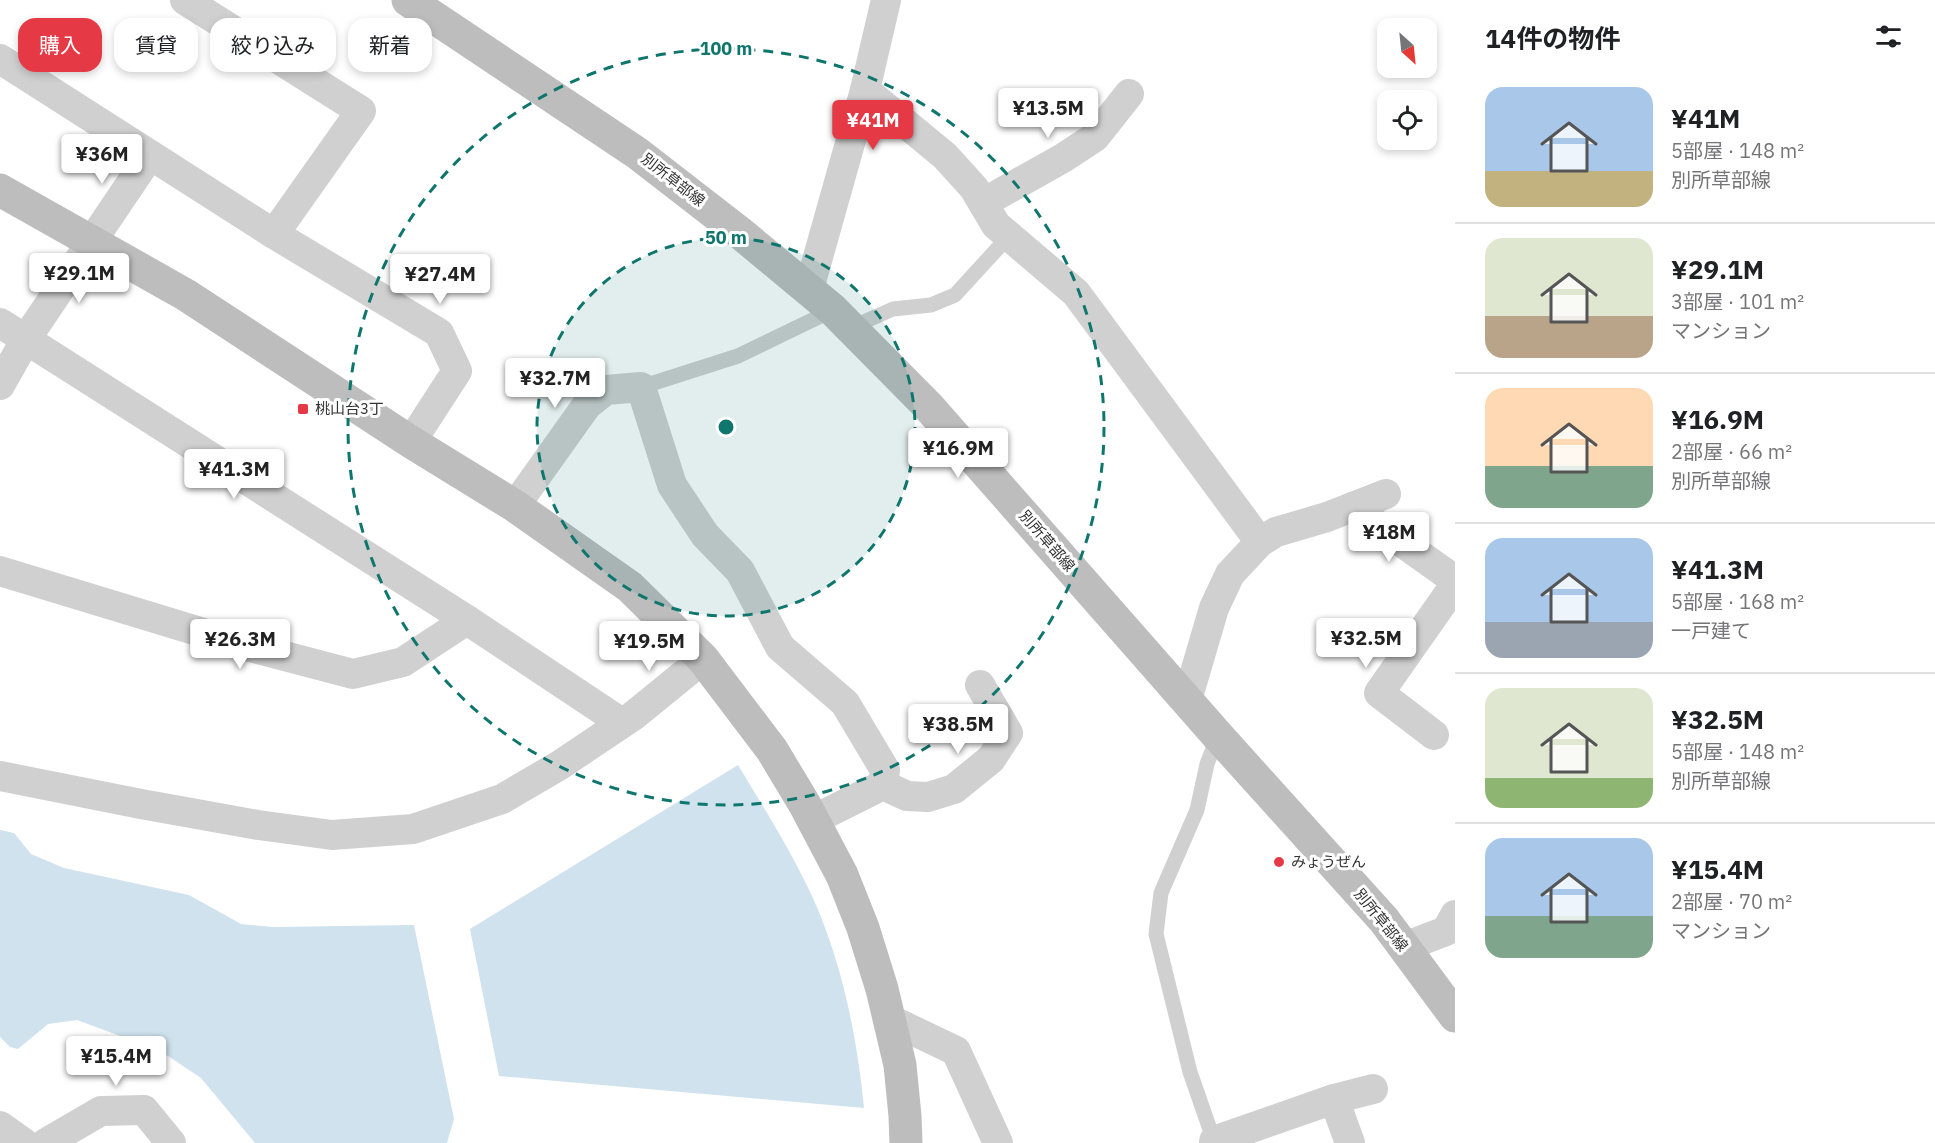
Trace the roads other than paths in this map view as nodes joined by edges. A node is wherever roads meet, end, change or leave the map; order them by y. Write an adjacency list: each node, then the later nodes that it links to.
1 (185, 0): 10 (street)
2 (408, 0): 13 (main road, 別所草部線)
3 (886, 0): 5 (street)
4 (0, 59): 7 (street)
5 (865, 90): 9 (street); 13 (street)
6 (1129, 94): 9 (street)
7 (150, 155): 10 (street); 12 (street)
8 (0, 190): 12 (main road)
9 (983, 203): 11 (street)
10 (274, 234): 18 (street)
11 (1009, 236): 13 (lane); 22 (street)
12 (92, 241): 15 (street); 18 (main road)
13 (831, 309): 17 (lane); 28 (main road, 別所草部線)
14 (0, 323): 15 (street)
15 (26, 339): 16 (street); 25 (street)
16 (0, 385)
17 (641, 387): 20 (street); 33 (street)
18 (411, 442): 20 (main road)
19 (1386, 494): 21 (street)
20 (515, 506): 26 (main road)
21 (1352, 507): 22 (street); 24 (street)
22 (1260, 542): 28 (street)
23 (0, 571): 25 (street)
24 (1455, 583): 31 (street)
25 (467, 620): 29 (street)
26 (703, 659): 29 (street); 34 (main road)
27 (980, 685): 33 (street)
28 (1187, 700): 30 (main road, 別所草部線)
29 (622, 723): 32 (street)
30 (1218, 735): 36 (main road, 別所草部線); 42 (lane)
31 (1434, 735)
32 (0, 776)
33 (883, 785): 34 (street)
34 (813, 820): 38 (main road)
35 (1455, 915): 36 (street)
36 (1404, 947): 37 (main road, 別所草部線)
37 (1455, 1016)
38 (889, 1019): 46 (main road); 47 (street)
39 (1373, 1089): 40 (street)
40 (1334, 1099): 42 (street); 48 (street)
41 (0, 1126): 43 (street)
42 (1214, 1142)
43 (24, 1143)
44 (46, 1143): 45 (street)
45 (171, 1143)
46 (906, 1143)
47 (998, 1143)
48 (1350, 1143)

